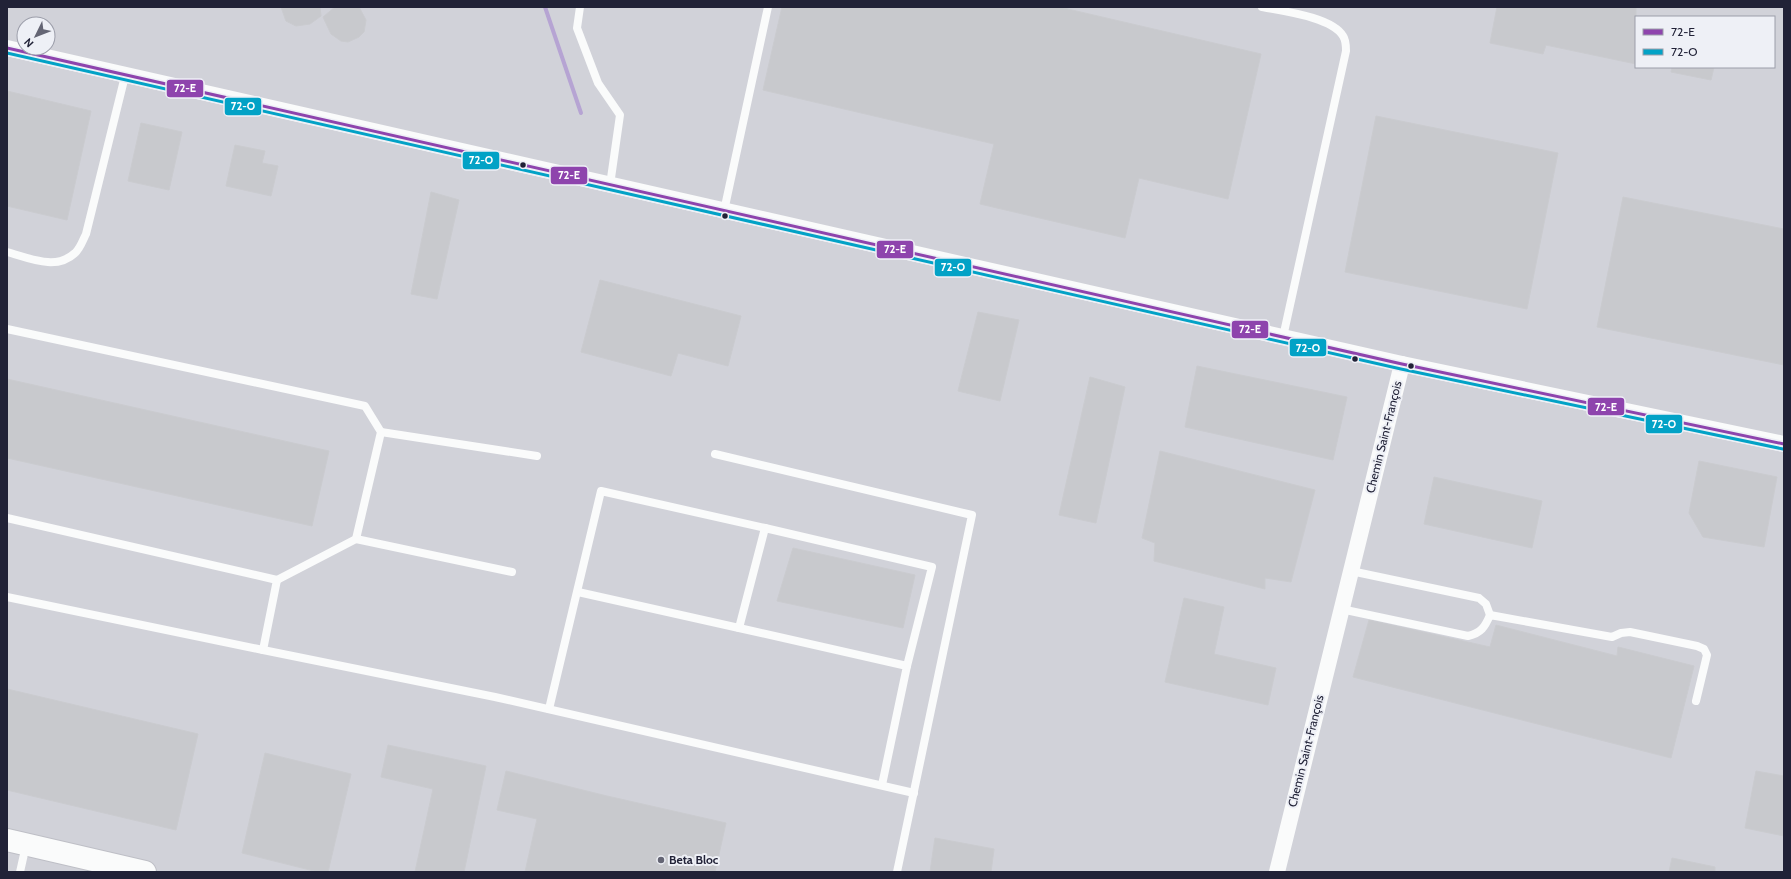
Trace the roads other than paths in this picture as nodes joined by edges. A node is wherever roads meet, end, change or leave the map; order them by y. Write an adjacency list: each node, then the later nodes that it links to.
1 (580, 7): 6 (lane)
2 (768, 7): 7 (lane)
3 (1262, 7): 10 (lane)
4 (7, 48): 5 (street, Chemin Saint-François)
5 (125, 76): 6 (street, Chemin Saint-François); 8 (lane)
6 (610, 185): 7 (street, Chemin Saint-François)
7 (724, 211): 10 (street, Chemin Saint-François)
8 (7, 252)
9 (7, 328): 12 (lane)
10 (1283, 337): 11 (street, Chemin Saint-François)
11 (1402, 364): 13 (street); 20 (street, Chemin Saint-François)
12 (381, 432): 15 (lane); 18 (lane)
13 (1784, 444)
14 (715, 454): 32 (lane)
15 (537, 456)
16 (7, 518): 21 (lane)
17 (765, 528): 22 (lane); 26 (lane); 28 (lane)
18 (356, 539): 19 (lane); 21 (lane)
19 (512, 572)
20 (1351, 572): 24 (street, Chemin Saint-François); 25 (lane)
21 (277, 580): 27 (lane)
22 (578, 592): 26 (lane); 30 (lane)
23 (7, 597): 27 (lane)
24 (1341, 609): 25 (lane); 37 (street, Chemin Saint-François)
25 (1490, 615): 29 (lane)
26 (739, 628): 28 (lane)
27 (263, 650): 30 (lane)
28 (907, 666): 31 (lane)
29 (1696, 701)
30 (549, 709): 31 (lane)
31 (882, 785): 32 (lane)
32 (914, 792): 36 (lane)
33 (17, 842): 34 (lane); 35 (street)
34 (20, 872)
35 (145, 872)
36 (897, 872)
37 (1277, 872)

